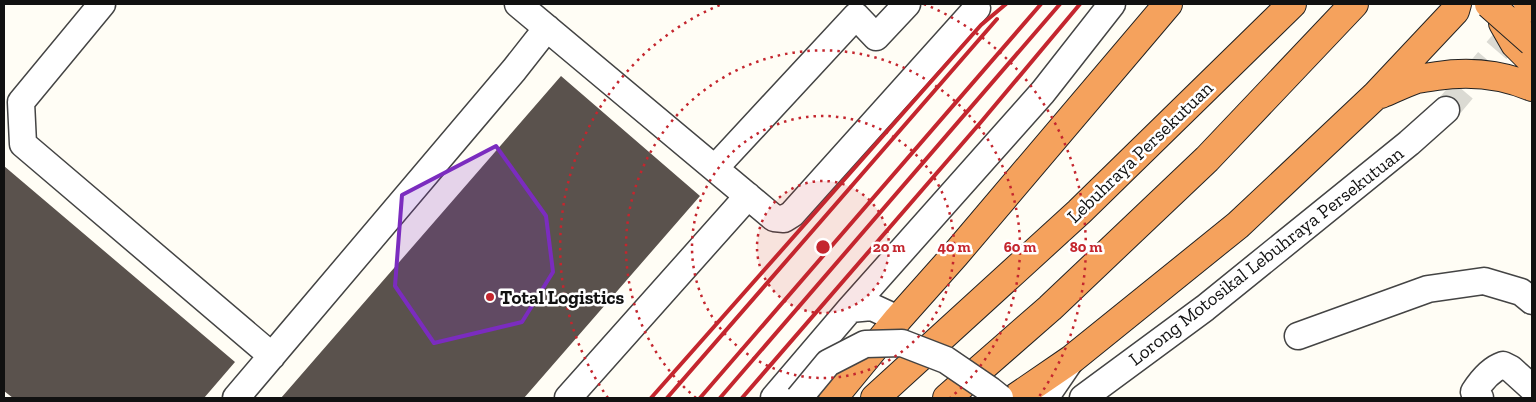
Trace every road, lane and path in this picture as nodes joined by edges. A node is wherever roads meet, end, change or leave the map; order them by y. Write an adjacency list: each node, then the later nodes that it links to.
1 (102, 4): 26 (street)
2 (518, 4): 14 (street)
3 (907, 4): 20 (street)
4 (1112, 4): 23 (street)
5 (1168, 4): 24 (highway)
6 (1292, 4): 34 (highway, Lebuhraya Persekutuan)
7 (1354, 4): 35 (highway)
8 (1457, 4): 18 (highway)
9 (1489, 4): 15 (highway, bridge)
10 (1498, 4): 16 (highway)
11 (1528, 4): 13 (highway, bridge)
12 (978, 8): 21 (street)
13 (1532, 8)
14 (547, 28): 20 (street); 26 (street)
15 (1532, 42)
16 (1532, 61)
17 (1532, 86): 18 (highway)
18 (1375, 96): 27 (highway)
19 (1446, 110): 39 (street, Lorong Motosikal Lebuhraya Persekutuan)
20 (715, 168): 21 (street)
21 (748, 196): 30 (street)
22 (1532, 301): 25 (street)
23 (850, 309): 24 (street); 31 (street)
24 (898, 319): 33 (highway)
25 (1298, 336)
26 (272, 356): 29 (street)
27 (1072, 359): 37 (highway); 38 (street)
28 (1532, 388): 40 (street)
29 (236, 398)
30 (568, 398)
31 (774, 398)
32 (799, 398): 36 (street, bridge)
33 (833, 398)
34 (875, 398)
35 (947, 398)
36 (1000, 398)
37 (1015, 398)
38 (1045, 398)
39 (1083, 398)
40 (1480, 398)

